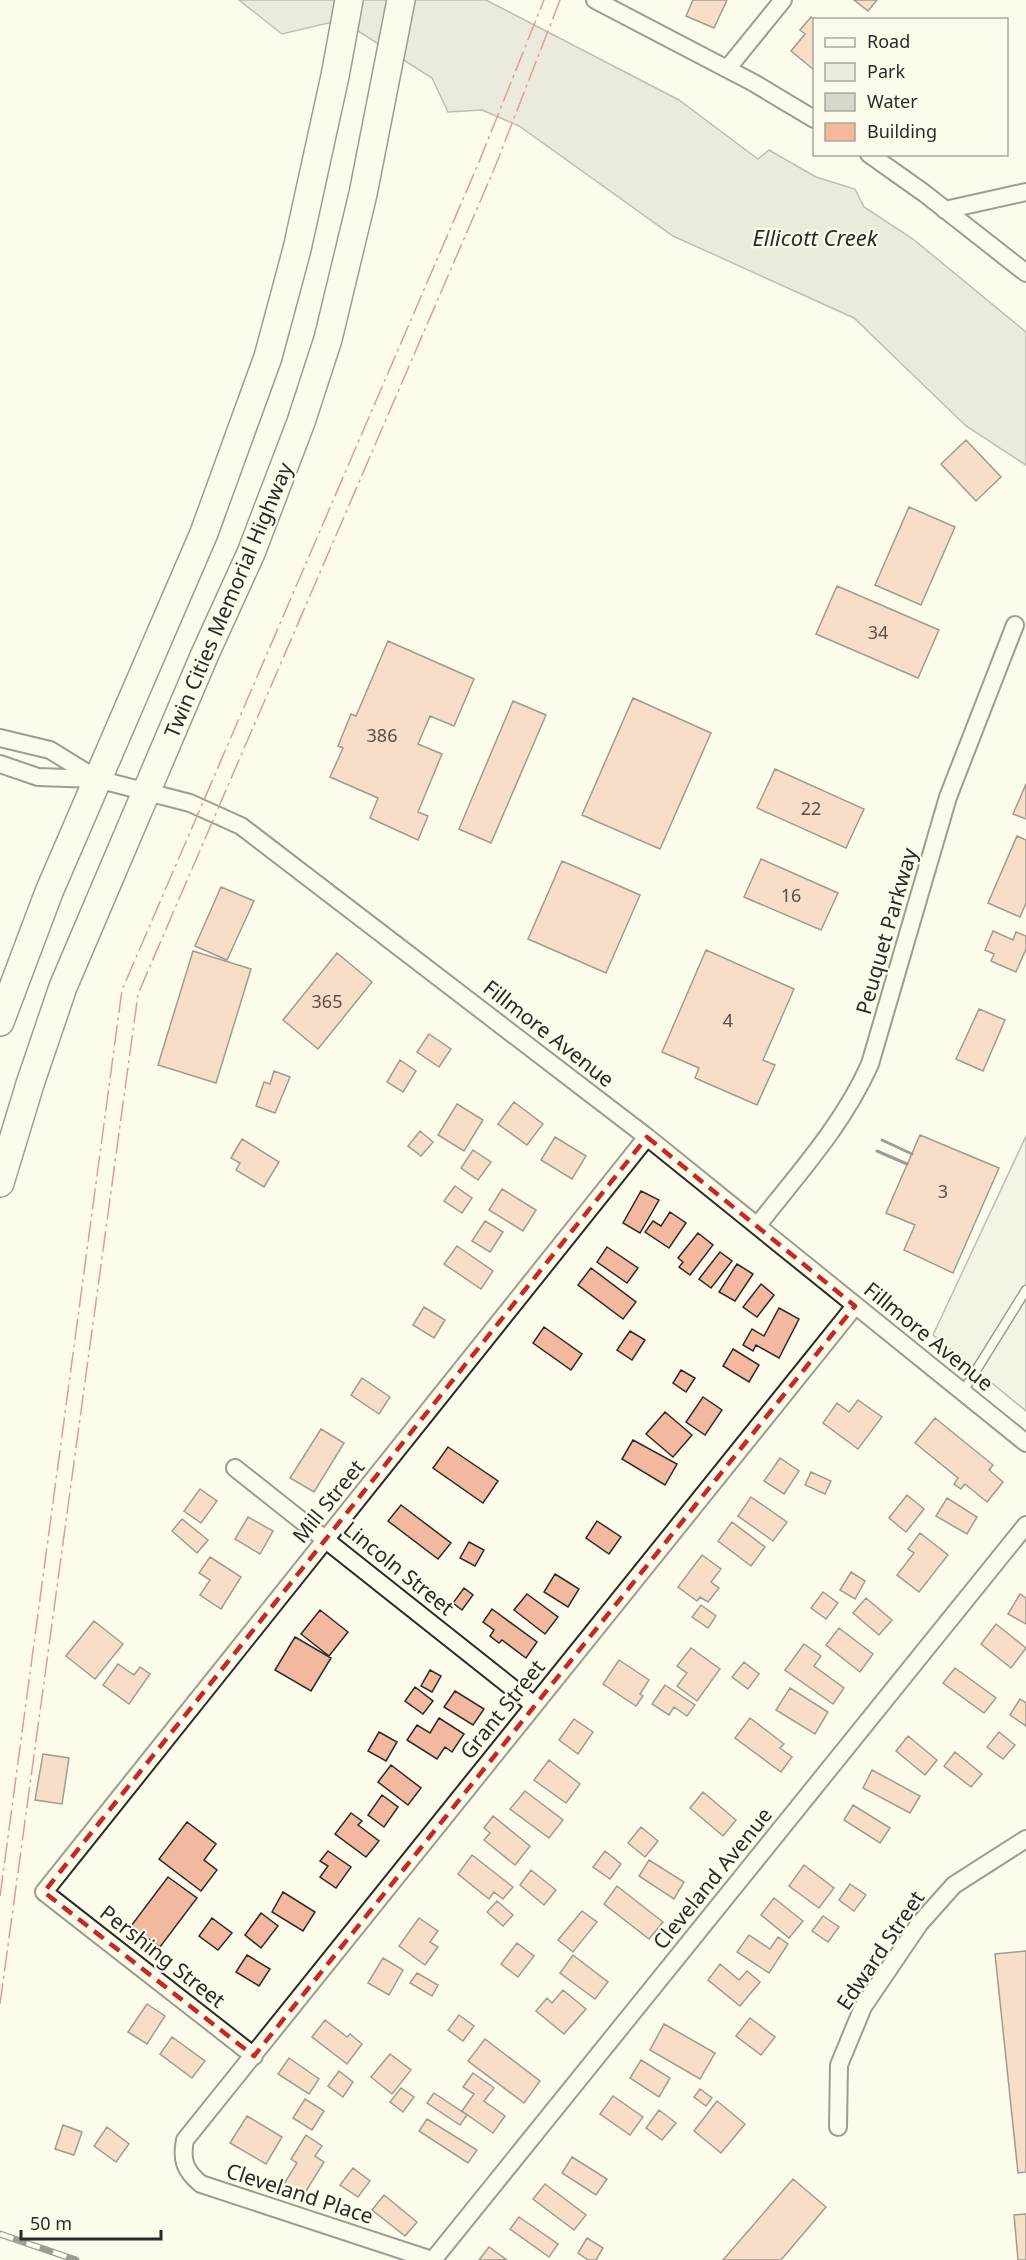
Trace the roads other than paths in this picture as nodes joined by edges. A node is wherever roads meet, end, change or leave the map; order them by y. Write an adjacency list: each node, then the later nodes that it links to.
1 (349, 0): 14 (main road)
2 (401, 0): 15 (main road, Twin Cities Memorial Highway)
3 (595, 0): 5 (street)
4 (783, 0): 5 (street)
5 (727, 69): 6 (street)
6 (813, 118)
7 (872, 156): 9 (street)
8 (1026, 192): 9 (street)
9 (945, 210): 10 (street)
10 (1026, 273)
11 (1015, 625): 19 (street, Peuquet Parkway)
12 (0, 738): 14 (street, Fillmore Avenue)
13 (0, 764): 14 (street)
14 (97, 779): 15 (street, Fillmore Avenue); 16 (main road)
15 (147, 792): 17 (street, Fillmore Avenue); 18 (main road, Twin Cities Memorial Highway)
16 (0, 1022)
17 (647, 1137): 19 (street, Fillmore Avenue); 26 (street, Mill Street)
18 (0, 1182)
19 (757, 1226): 21 (street, Fillmore Avenue)
20 (1026, 1290): 22 (lane)
21 (855, 1306): 22 (street, Fillmore Avenue); 27 (street, Grant Street)
22 (962, 1392): 23 (street, Fillmore Avenue)
23 (1026, 1443)
24 (235, 1468): 26 (street, Lincoln Street)
25 (1026, 1525): 33 (street, Cleveland Avenue)
26 (326, 1539): 27 (street, Lincoln Street); 29 (street, Mill Street)
27 (534, 1705): 30 (street, Grant Street)
28 (1026, 1839): 31 (street, Edward Street)
29 (44, 1892): 30 (street, Pershing Street)
30 (254, 2056): 32 (street, Grant Street)
31 (838, 2127)
32 (185, 2140): 33 (street, Cleveland Place)
33 (433, 2260)

